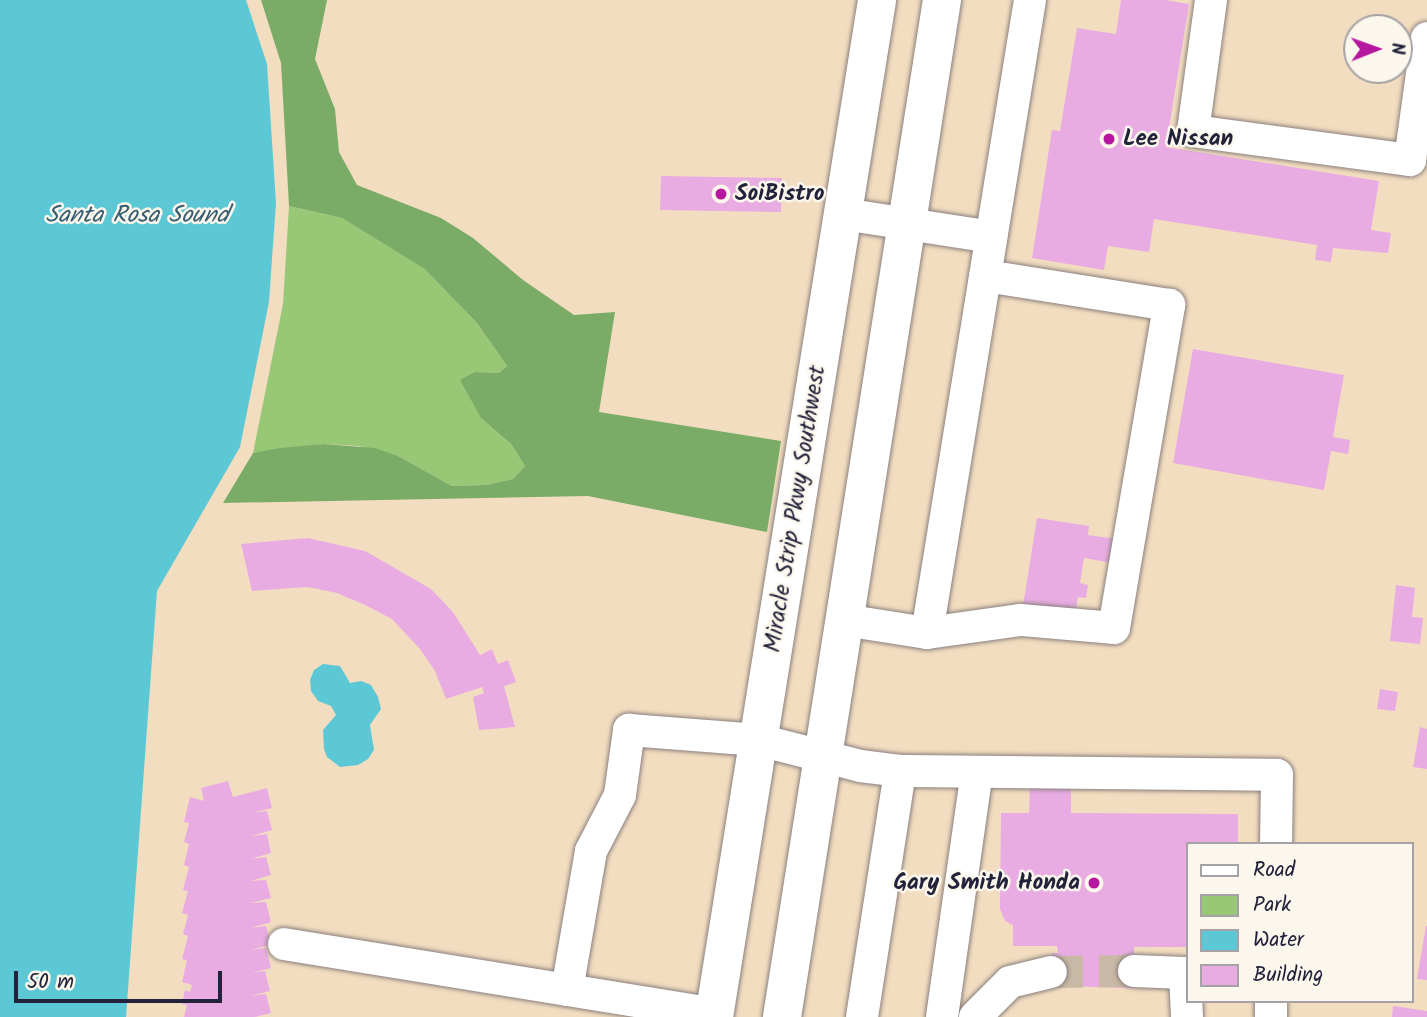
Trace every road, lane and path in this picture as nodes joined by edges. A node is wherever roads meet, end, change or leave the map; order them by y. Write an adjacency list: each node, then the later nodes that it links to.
1 (877, 0): 6 (highway, Miracle Strip Pkwy Southwest)
2 (942, 0): 7 (highway)
3 (1030, 0): 8 (lane)
4 (1211, 0): 5 (lane)
5 (1427, 38)
6 (843, 214): 7 (lane); 12 (highway, Miracle Strip Pkwy Southwest)
7 (907, 224): 8 (lane); 10 (highway)
8 (991, 237): 9 (lane)
9 (985, 276): 11 (lane); 11 (lane)
10 (844, 620): 11 (lane); 13 (highway)
11 (927, 633)
12 (759, 740): 13 (lane); 20 (lane); 22 (highway, Miracle Strip Pkwy Southwest)
13 (823, 755): 14 (lane); 23 (highway)
14 (900, 771): 15 (lane); 24 (lane)
15 (977, 772): 16 (lane); 25 (lane)
16 (1276, 842)
17 (284, 944): 20 (lane)
18 (1134, 971): 21 (lane)
19 (1051, 972): 26 (lane)
20 (567, 990): 22 (lane)
21 (1186, 995)
22 (715, 1016)
23 (782, 1017)
24 (862, 1017)
25 (942, 1017)
26 (975, 1017)

